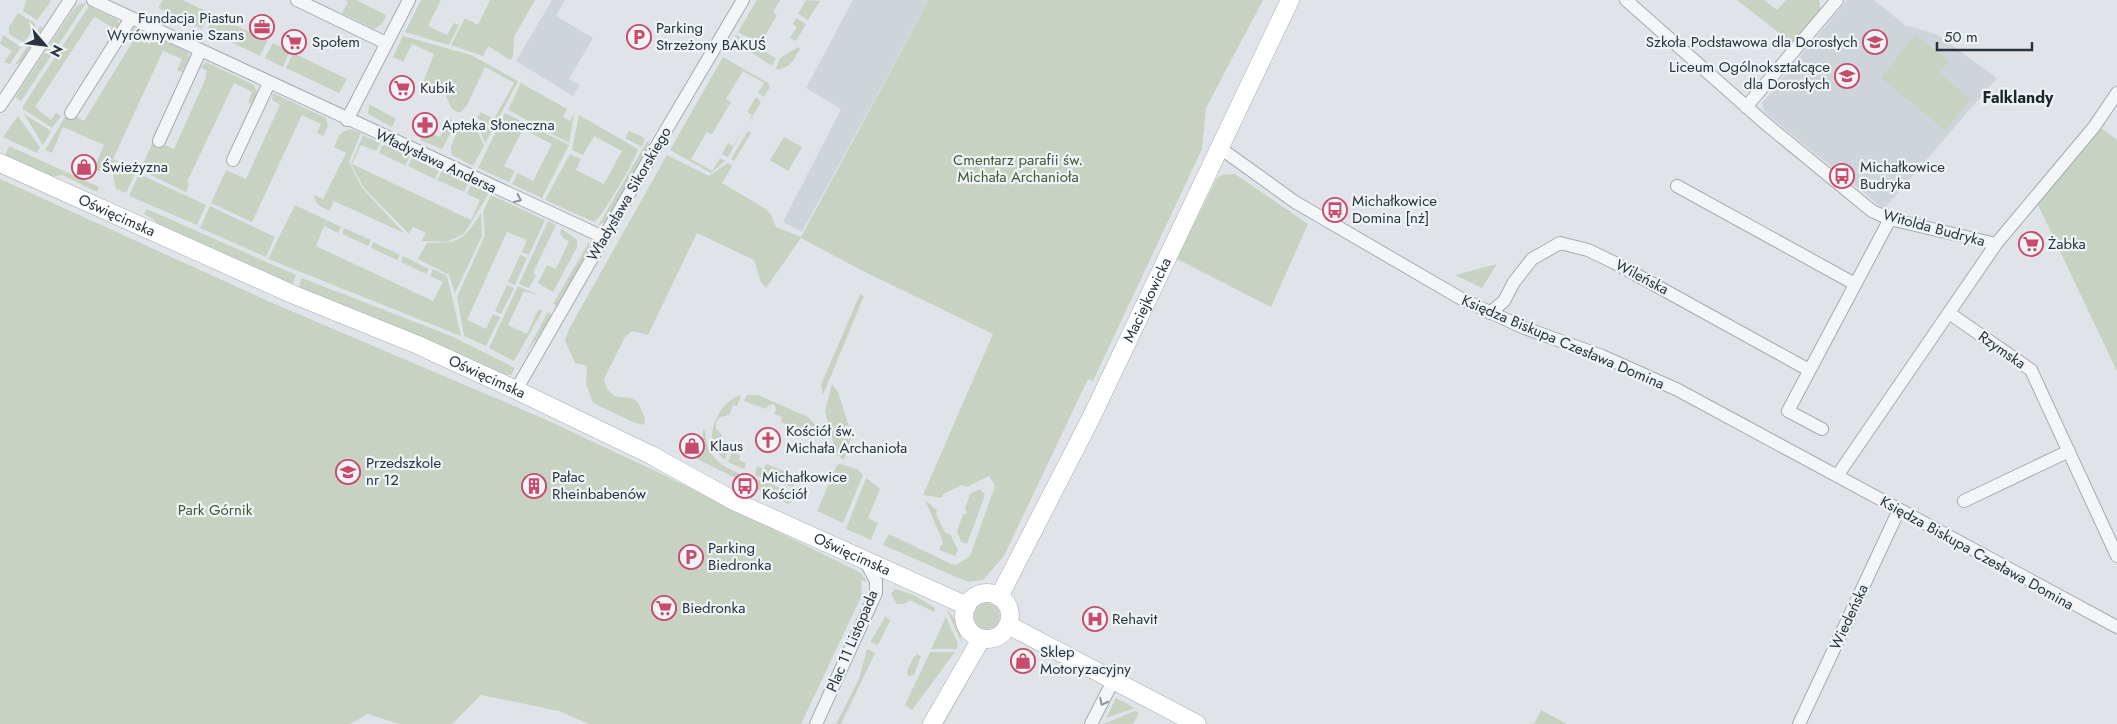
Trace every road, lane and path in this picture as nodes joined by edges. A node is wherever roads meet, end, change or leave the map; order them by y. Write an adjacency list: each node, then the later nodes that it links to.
1 (70, 0): 14 (street)
2 (93, 0): 9 (street, Władysława Andersa)
3 (297, 0): 10 (street)
4 (408, 0): 10 (street)
5 (743, 0): 24 (street, Władysława Sikorskiego)
6 (1290, 0): 19 (street, Maciejkowicka)
7 (1626, 0): 15 (street, Witolda Budryka)
8 (1837, 0): 15 (street)
9 (131, 18): 11 (street, Władysława Andersa); 16 (street)
10 (386, 43): 17 (street)
11 (200, 51): 12 (street, Władysława Andersa); 18 (street)
12 (269, 83): 17 (street, Władysława Andersa); 20 (street)
13 (2117, 93): 25 (street, Witolda Budryka)
14 (0, 106)
15 (1746, 107): 23 (street, Witolda Budryka)
16 (71, 113)
17 (347, 120): 24 (street, Władysława Andersa, one-way to 24)
18 (159, 141)
19 (1220, 148): 27 (street, Księdza Biskupa Czesława Domina); 38 (street, Maciejkowicka)
20 (234, 160)
21 (0, 163): 30 (street, Oświęcimska)
22 (1677, 186): 26 (street)
23 (1890, 218): 25 (street, Witolda Budryka); 26 (street)
24 (603, 237): 30 (street, Władysława Sikorskiego)
25 (1996, 244): 28 (street)
26 (1855, 284): 29 (street)
27 (1490, 312): 29 (street, Wileńska); 33 (street, Księdza Biskupa Czesława Domina)
28 (1949, 313): 32 (street, Rzymska); 33 (street)
29 (1809, 370): 31 (street)
30 (516, 390): 37 (street, Oświęcimska)
31 (1822, 429)
32 (2069, 451): 34 (street); 36 (street, Rzymska)
33 (1837, 476): 35 (street, Księdza Biskupa Czesława Domina)
34 (1964, 501)
35 (1899, 510): 41 (street, Księdza Biskupa Czesława Domina); 48 (street, Wiedeńska)
36 (2117, 556)
37 (864, 559): 39 (street, Oświęcimska); 44 (street, Plac 11 Listopada)
38 (999, 597): 39 (street); 40 (street)
39 (967, 606): 42 (street)
40 (1008, 625): 42 (street); 43 (street)
41 (2117, 627)
42 (981, 638): 45 (street)
43 (1114, 679): 46 (street, one-way to 46); 47 (street)
44 (816, 724)
45 (932, 724)
46 (1092, 724)
47 (1198, 724)
48 (1799, 724)

